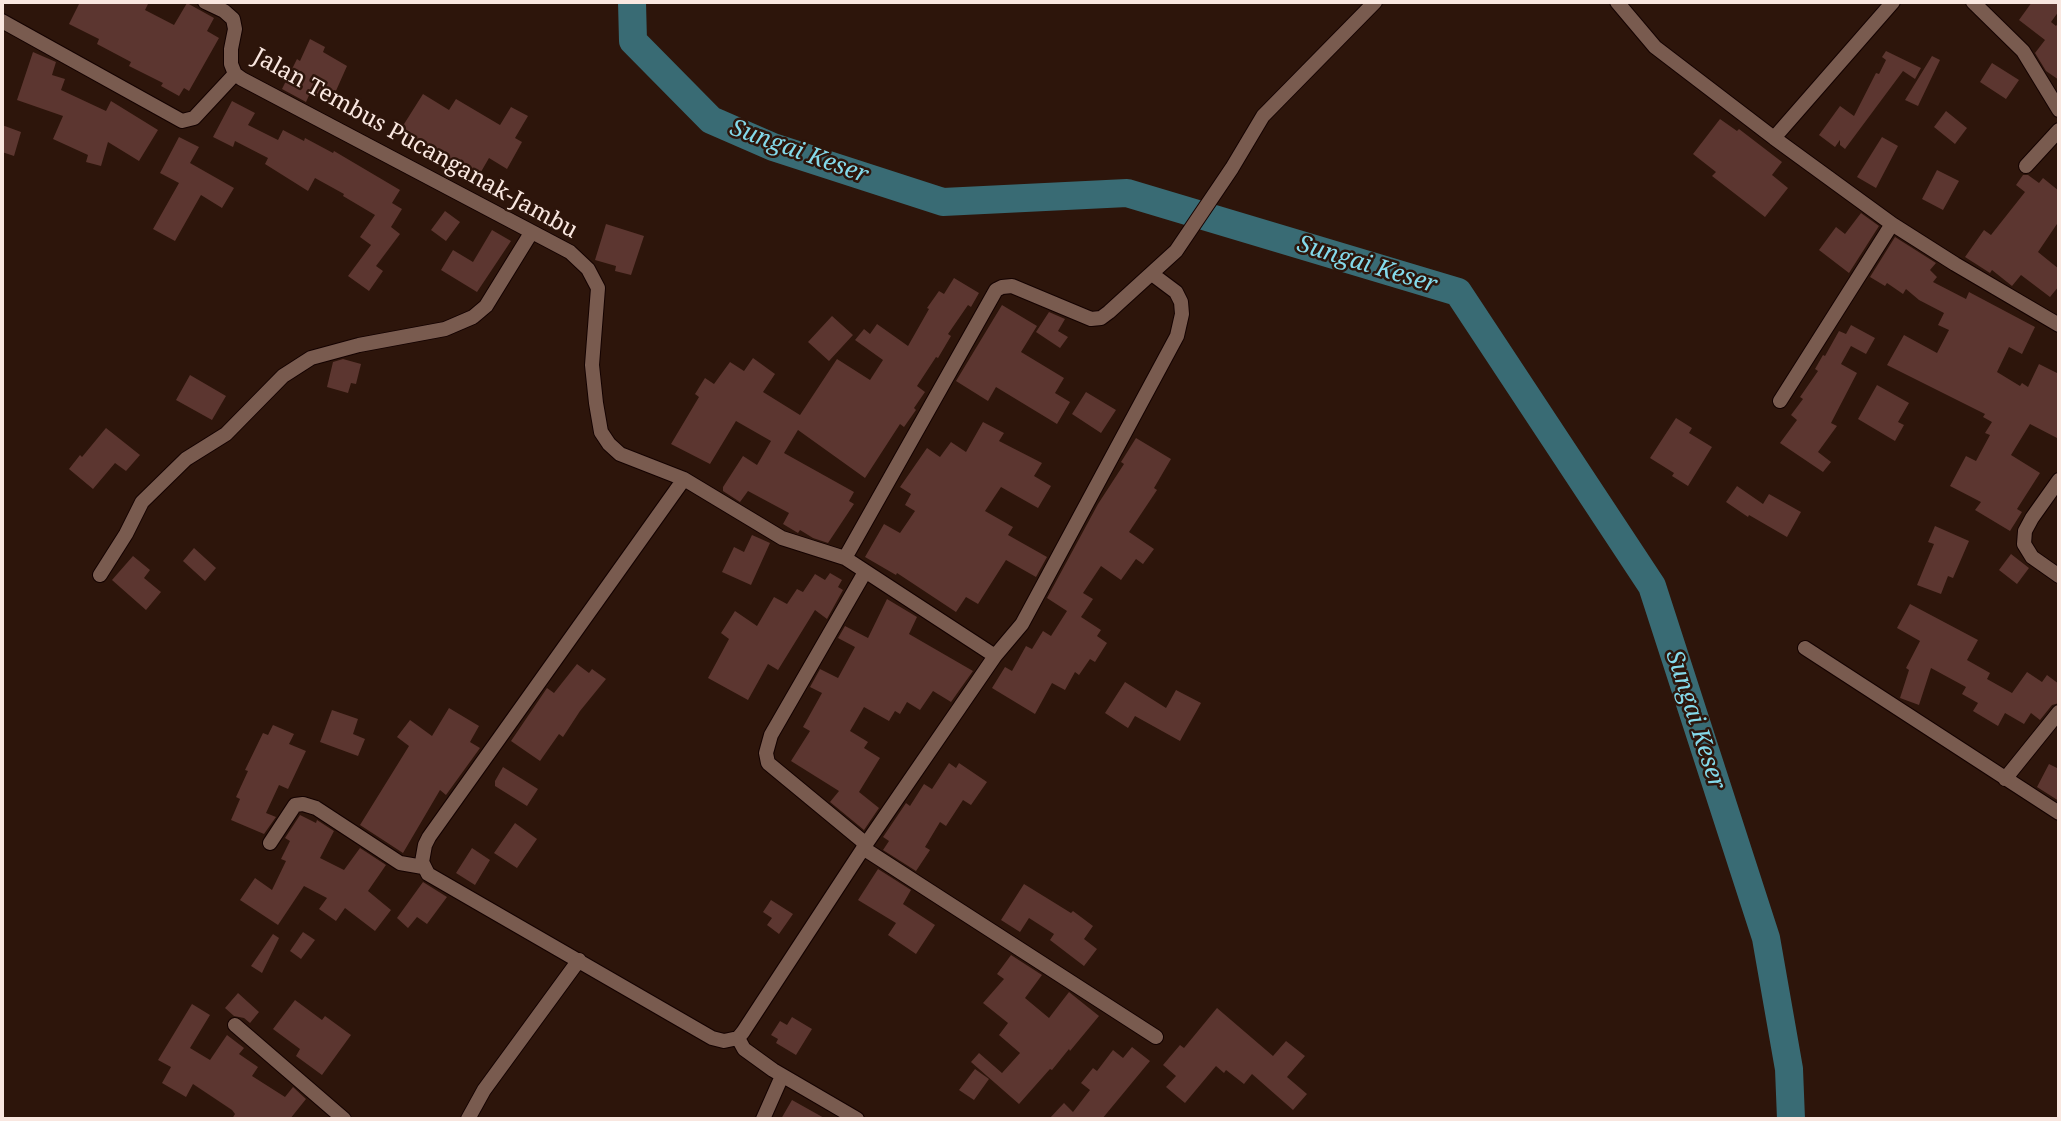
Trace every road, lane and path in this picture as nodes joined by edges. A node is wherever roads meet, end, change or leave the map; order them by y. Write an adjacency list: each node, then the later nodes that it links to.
1 (205, 2): 7 (street, Jalan Tembus Pucanganak-Jambu)
2 (1375, 2): 14 (street)
3 (1617, 2): 10 (street)
4 (1893, 2): 10 (street)
5 (1973, 2): 8 (street)
6 (2, 21): 7 (street)
7 (235, 74): 13 (street, Jalan Tembus Pucanganak-Jambu)
8 (2059, 110)
9 (2059, 130): 11 (street)
10 (1774, 138): 12 (street)
11 (2026, 166)
12 (1892, 224): 15 (street); 16 (street)
13 (531, 233): 17 (street, Jalan Tembus Pucanganak-Jambu); 21 (street)
14 (1152, 274): 19 (street); 24 (street)
15 (2059, 325)
16 (1780, 401)
17 (684, 479): 19 (street, Jalan Tembus Pucanganak-Jambu); 30 (street)
18 (2059, 480): 22 (street)
19 (845, 558): 20 (street, Jalan Tembus Pucanganak-Jambu)
20 (865, 572): 24 (street, Jalan Tembus Pucanganak-Jambu); 29 (street)
21 (100, 575)
22 (2059, 576)
23 (1805, 648): 26 (street)
24 (995, 656): 29 (street)
25 (2059, 712): 26 (street)
26 (2005, 779): 27 (street)
27 (2059, 813)
28 (270, 843): 30 (street)
29 (865, 846): 33 (street); 34 (street)
30 (423, 867): 31 (street)
31 (579, 960): 34 (street); 37 (street)
32 (235, 1025): 36 (street)
33 (1156, 1037)
34 (738, 1038): 35 (street)
35 (782, 1076): 38 (street); 39 (street)
36 (344, 1119)
37 (468, 1119)
38 (763, 1119)
39 (857, 1119)

